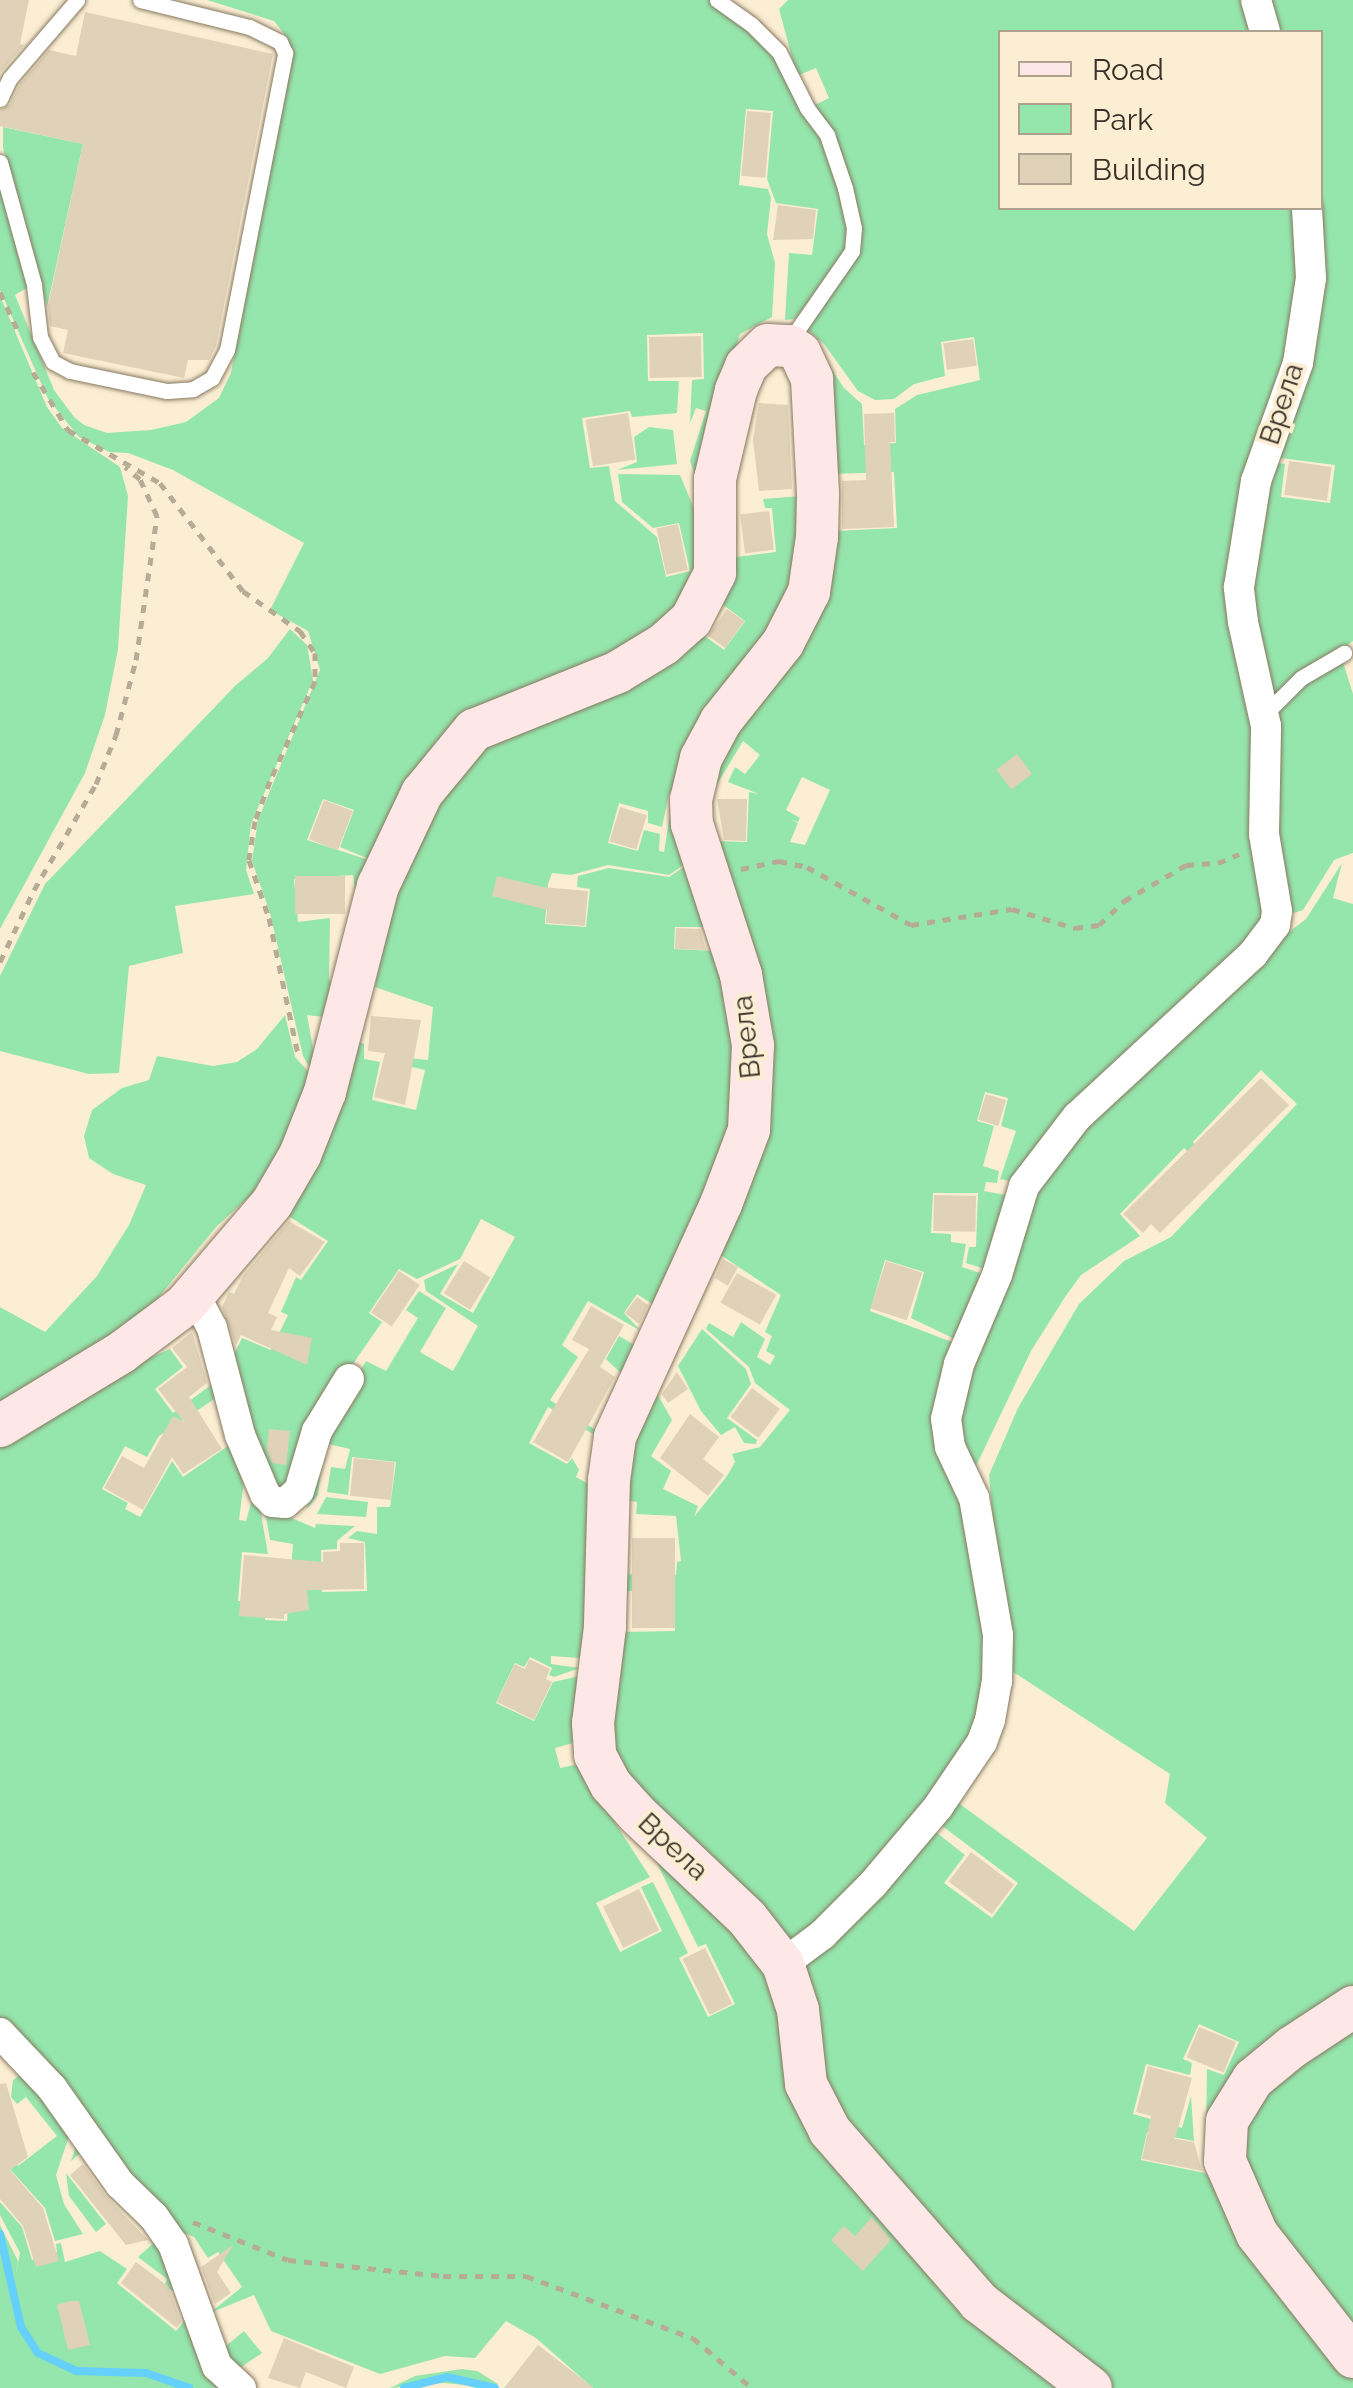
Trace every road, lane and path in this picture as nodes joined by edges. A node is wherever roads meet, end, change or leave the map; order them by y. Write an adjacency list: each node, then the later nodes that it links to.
1 (77, 0): 6 (lane)
2 (140, 0): 7 (lane)
3 (717, 0): 11 (lane)
4 (1256, 0): 5 (street)
5 (1264, 30)
6 (0, 98)
7 (0, 162)
8 (1307, 210): 15 (street, Врела)
9 (0, 292): 10 (path)
10 (19, 335)
11 (787, 346): 17 (street, Врела); 19 (street)
12 (29, 361): 13 (path)
13 (110, 456): 18 (path); 19 (path)
14 (1344, 653): 15 (lane)
15 (1264, 716): 16 (street, Врела)
16 (1264, 834): 17 (path); 23 (street, Врела)
17 (709, 879): 23 (street, Врела)
18 (0, 962)
19 (328, 1081): 20 (street)
20 (194, 1294): 21 (street); 22 (street)
21 (349, 1378)
22 (0, 1426)
23 (783, 1964): 30 (street)
24 (1353, 2008): 27 (street)
25 (0, 2033): 26 (street)
26 (154, 2216): 28 (street); 29 (path)
27 (1353, 2357)
28 (240, 2388)
29 (752, 2388)
30 (1092, 2388)

